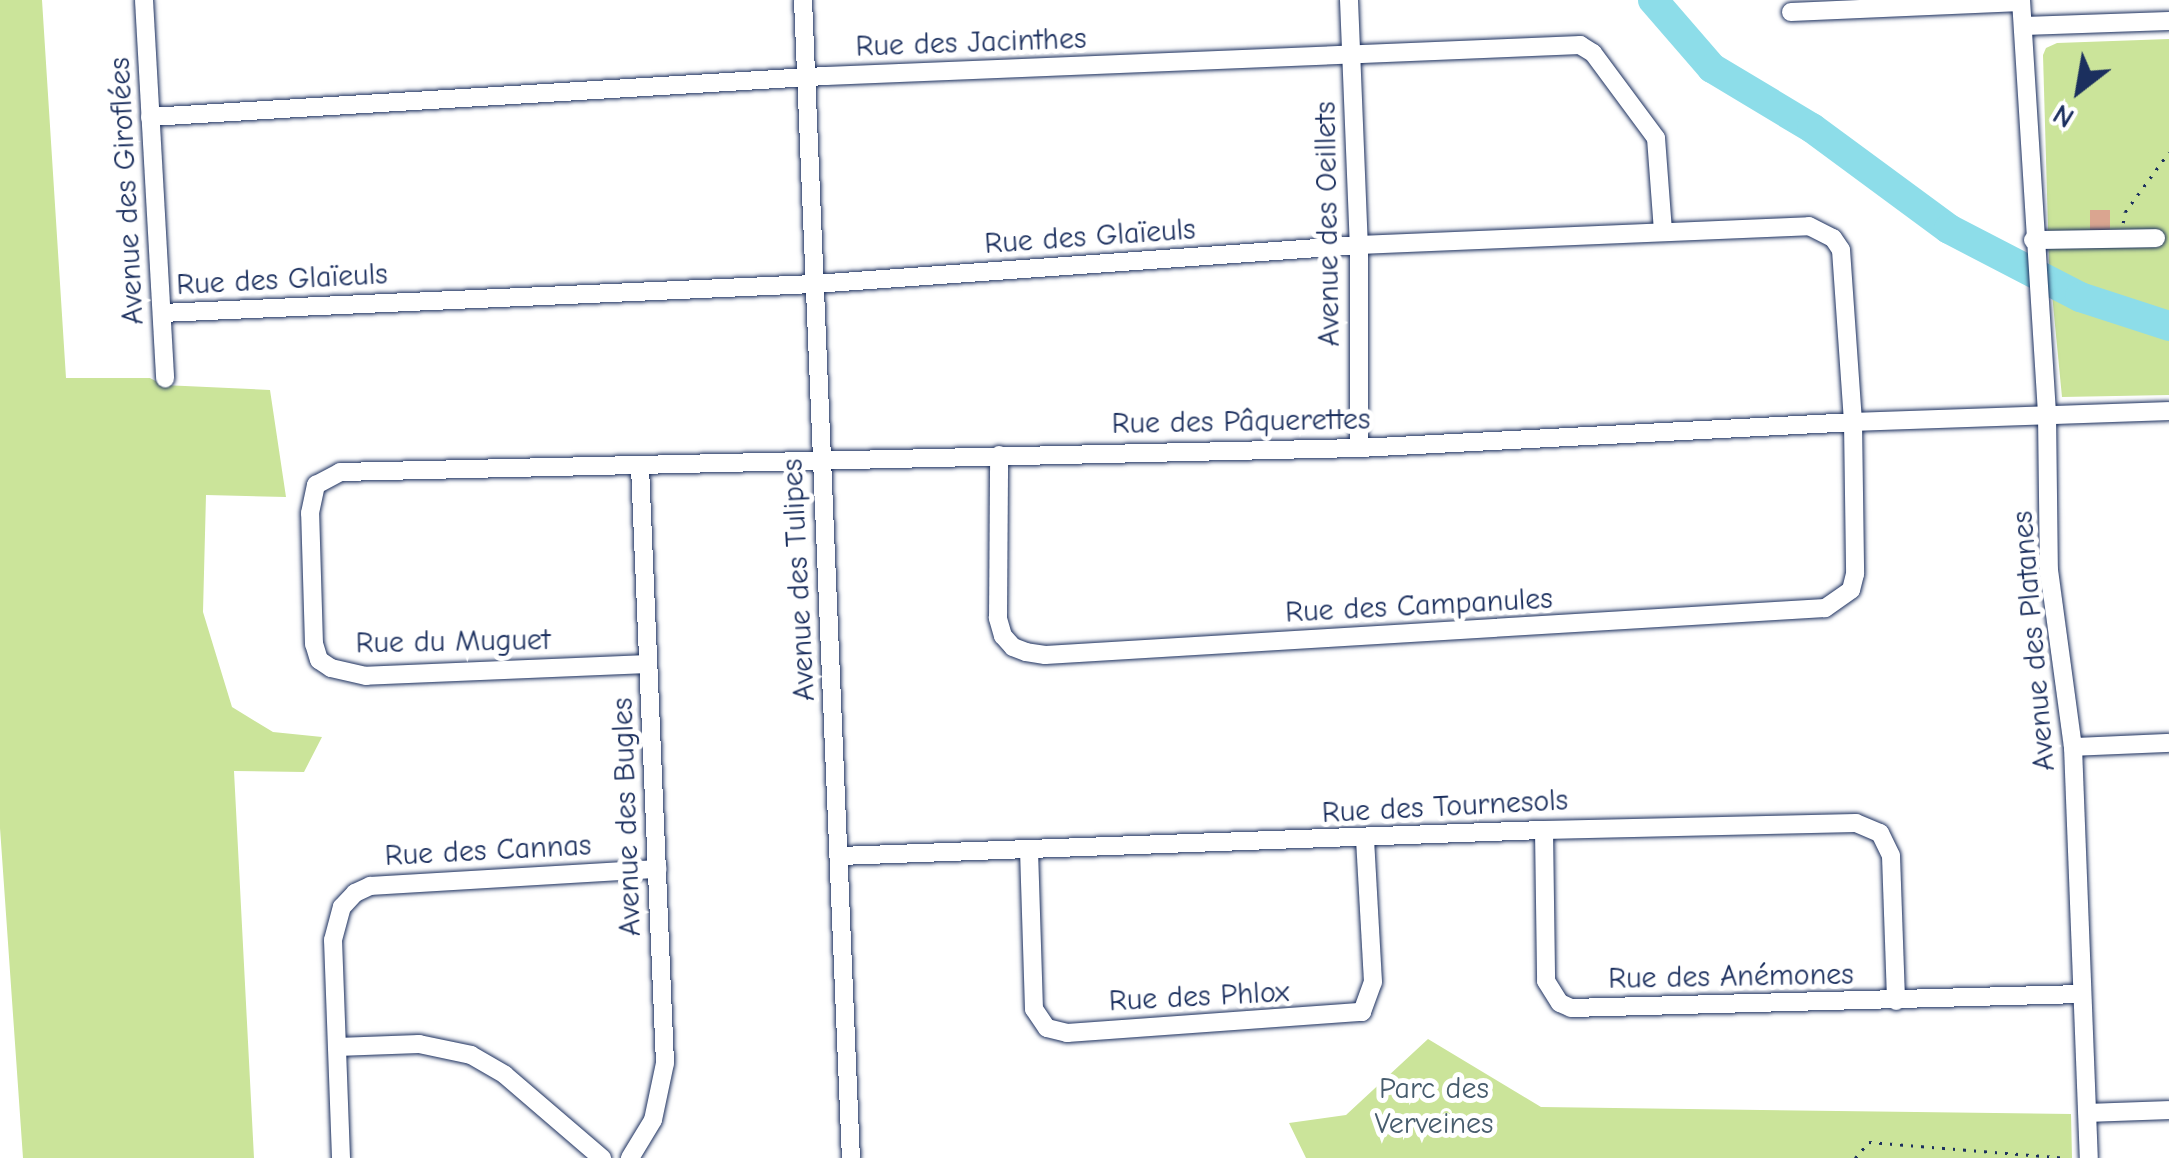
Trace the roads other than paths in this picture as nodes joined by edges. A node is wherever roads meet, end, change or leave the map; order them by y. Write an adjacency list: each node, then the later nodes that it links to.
1 (144, 0): 10 (street, Avenue des Giroflées)
2 (803, 0): 9 (street, Avenue des Tulipes)
3 (1350, 0): 8 (street, Avenue des Oeillets)
4 (2021, 1): 5 (street); 7 (street, Avenue des Platanes)
5 (1792, 12)
6 (2169, 20): 7 (street)
7 (2024, 26): 13 (street, Avenue des Platanes)
8 (1352, 54): 9 (street, Rue des Jacinthes); 11 (street, Rue des Jacinthes); 14 (street, Avenue des Oeillets)
9 (807, 78): 10 (street, Rue des Jacinthes); 15 (street, Avenue des Tulipes)
10 (150, 117): 16 (street, Avenue des Giroflées)
11 (1663, 231): 14 (street, Rue des Glaïeuls); 20 (street, Rue des Glaïeuls)
12 (2156, 238): 13 (street)
13 (2034, 240): 19 (street, Avenue des Platanes)
14 (1359, 246): 15 (street, Rue des Glaïeuls); 21 (street, Avenue des Oeillets)
15 (814, 284): 16 (street, Rue des Glaïeuls); 23 (street, Avenue des Tulipes)
16 (162, 313): 17 (street, Avenue des Giroflées)
17 (164, 378)
18 (2169, 411): 19 (street, Rue des Pâquerettes)
19 (2048, 414): 20 (street, Rue des Pâquerettes); 28 (street, Avenue des Platanes)
20 (1853, 422): 21 (street, Rue des Pâquerettes); 22 (street, Rue des Campanules)
21 (1359, 448): 22 (street, Rue des Pâquerettes)
22 (1000, 456): 23 (street, Rue des Pâquerettes)
23 (821, 460): 24 (street, Rue des Pâquerettes); 32 (street, Avenue des Tulipes)
24 (640, 466): 25 (street, Rue des Pâquerettes); 26 (street, Avenue des Bugles)
25 (316, 485): 26 (street, Rue du Muguet)
26 (648, 664): 33 (street, Avenue des Bugles)
27 (2169, 742): 28 (street)
28 (2073, 747): 34 (street, Avenue des Platanes)
29 (1544, 830): 30 (street, Rue des Tournesols); 35 (street, Rue des Tournesols); 35 (street, Rue des Anémones)
30 (1364, 839): 31 (street, Rue des Tournesols); 31 (street, Rue des Phlox)
31 (1029, 850): 32 (street, Rue des Tournesols)
32 (840, 856): 42 (street, Avenue des Tulipes)
33 (657, 869): 36 (street, Rue des Cannas); 41 (street, Avenue des Bugles)
34 (2082, 994): 35 (street, Rue des Anémones); 38 (street, Avenue des Platanes)
35 (1896, 1000)
36 (337, 1047): 39 (street, Rue des Cannas); 40 (street)
37 (2169, 1110): 38 (street)
38 (2088, 1112): 43 (street, Avenue des Platanes)
39 (340, 1158)
40 (602, 1158)
41 (630, 1158)
42 (851, 1158)
43 (2090, 1158)

